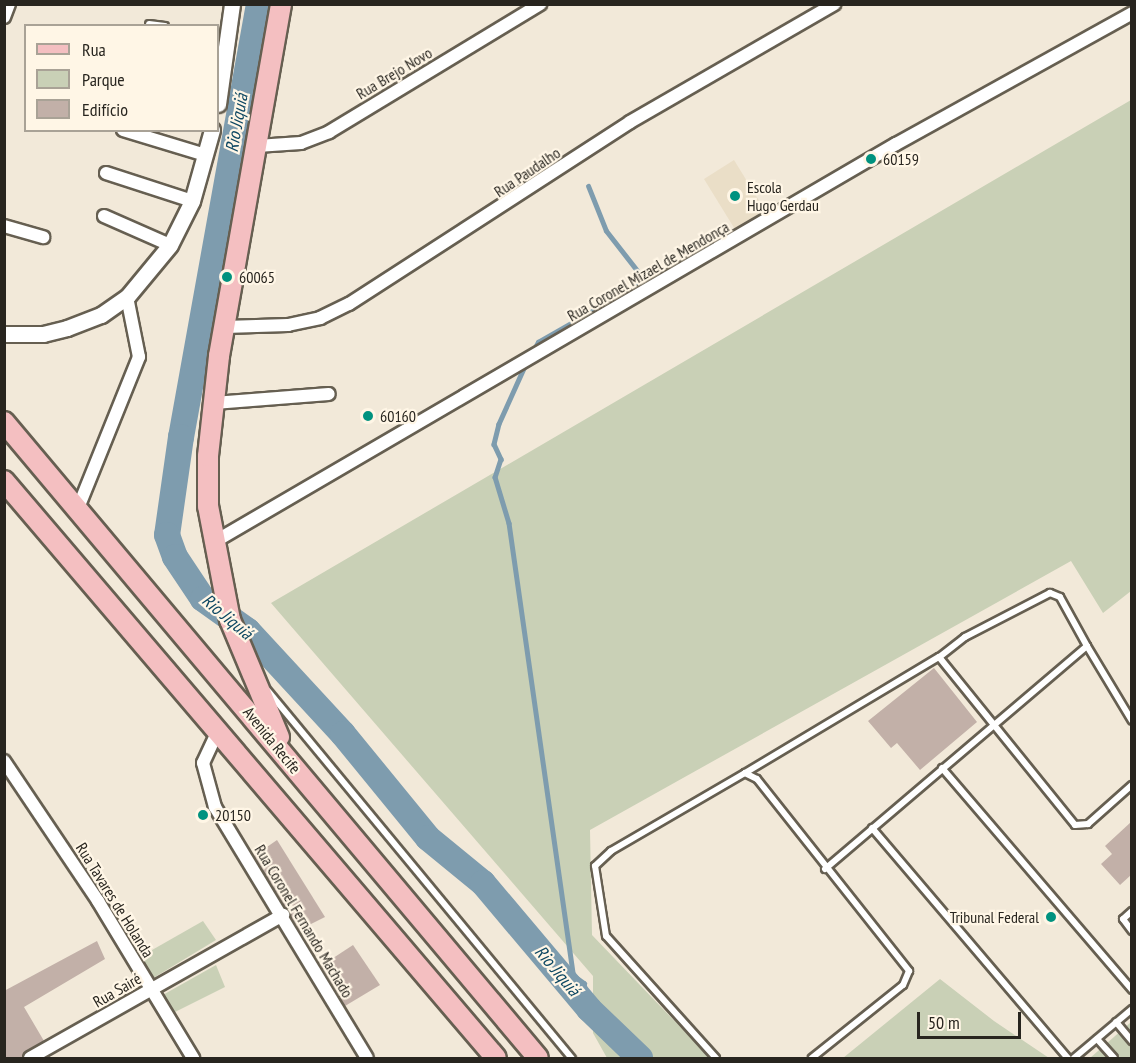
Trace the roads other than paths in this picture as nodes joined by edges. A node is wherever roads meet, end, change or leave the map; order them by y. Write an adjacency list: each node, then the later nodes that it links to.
1 (9, 4): 7 (street)
2 (232, 4): 8 (street)
3 (281, 4): 12 (main road)
4 (540, 4): 12 (street, Rua Brejo Novo)
5 (834, 4): 21 (street, Rua Paudalho)
6 (1131, 13): 28 (street, Rua Coronel Mizael de Mendonça)
7 (4, 17)
8 (223, 32): 9 (street)
9 (219, 90)
10 (130, 132): 13 (street)
11 (212, 132): 13 (street)
12 (257, 146): 21 (main road)
13 (206, 154): 15 (street)
14 (106, 173): 15 (street)
15 (192, 201): 19 (street)
16 (104, 216): 19 (street)
17 (4, 226): 18 (street)
18 (43, 237)
19 (170, 245): 20 (street)
20 (127, 297): 22 (street); 27 (street)
21 (225, 327): 24 (main road)
22 (4, 334)
23 (328, 394): 24 (street)
24 (214, 403): 28 (main road)
25 (4, 422): 27 (main road, Avenida Recife)
26 (4, 482): 34 (main road)
27 (78, 508): 36 (main road, Avenida Recife)
28 (214, 542): 31 (main road)
29 (1087, 646): 30 (lane); 32 (lane); 33 (lane)
30 (939, 657): 33 (lane); 38 (lane)
31 (246, 664): 36 (main road); 56 (lane)
32 (1131, 721)
33 (990, 726): 37 (lane); 39 (lane)
34 (217, 733): 43 (street, Rua Coronel Fernando Machado); 54 (main road)
35 (5, 762): 45 (street, Rua Tavares de Holanda)
36 (293, 767): 55 (main road, Avenida Recife)
37 (942, 768): 40 (lane); 46 (lane)
38 (745, 773): 41 (lane); 57 (lane)
39 (1131, 785)
40 (872, 828): 41 (lane); 59 (lane)
41 (825, 869): 58 (lane)
42 (1131, 911): 44 (lane)
43 (283, 915): 45 (street, Rua Sairé); 53 (street, Rua Coronel Fernando Machado)
44 (1131, 931)
45 (152, 989): 51 (street, Rua Sairé); 52 (street, Rua Tavares de Holanda)
46 (1131, 990)
47 (1131, 1009): 48 (lane)
48 (1116, 1022): 49 (lane); 50 (lane)
49 (1097, 1039): 60 (lane); 61 (lane)
50 (1131, 1041)
51 (30, 1059)
52 (193, 1059)
53 (367, 1059)
54 (496, 1059)
55 (538, 1059)
56 (572, 1059)
57 (716, 1059)
58 (812, 1059)
59 (1068, 1059)
60 (1074, 1059)
61 (1114, 1059)

